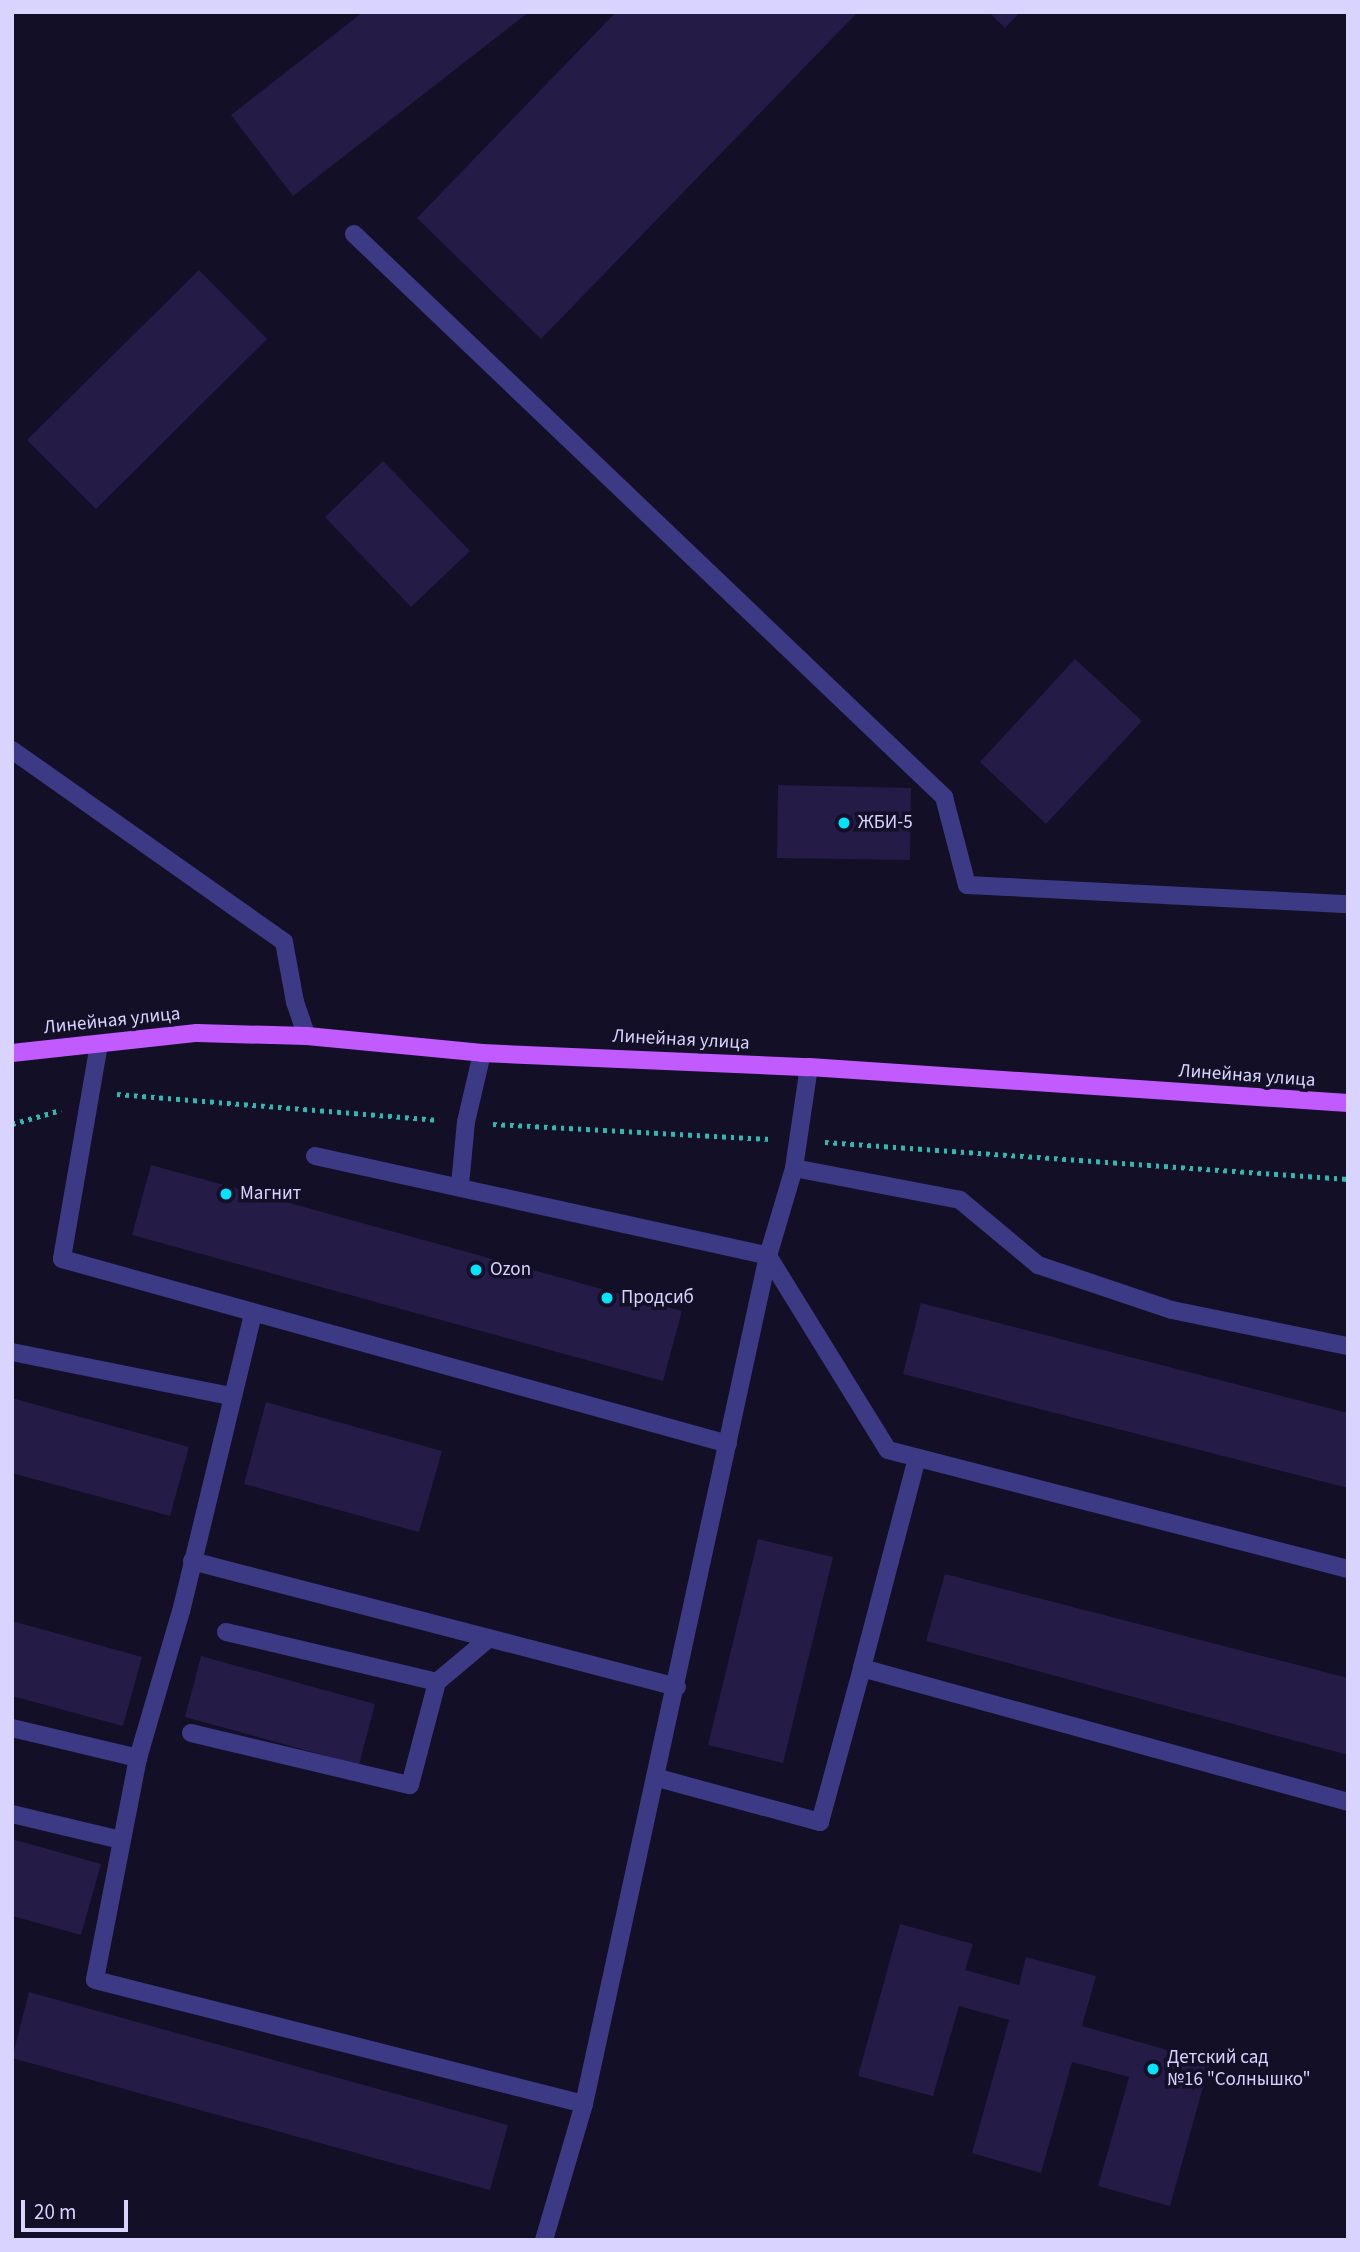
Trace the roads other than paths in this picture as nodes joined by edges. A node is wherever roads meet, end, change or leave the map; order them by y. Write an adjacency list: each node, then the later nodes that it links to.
1 (354, 234): 3 (lane)
2 (12, 750): 4 (lane)
3 (1348, 904)
4 (307, 1036): 5 (main road, Линейная улица); 7 (main road, Линейная улица)
5 (99, 1044): 6 (main road, Линейная улица); 14 (lane)
6 (12, 1053)
7 (482, 1053): 8 (main road, Линейная улица); 12 (lane)
8 (809, 1067): 9 (main road, Линейная улица); 11 (lane)
9 (1348, 1104)
10 (315, 1156): 12 (lane)
11 (794, 1168): 13 (lane); 15 (lane)
12 (460, 1185): 13 (lane)
13 (768, 1256): 18 (lane); 19 (lane)
14 (253, 1314): 17 (lane); 18 (lane)
15 (1348, 1346)
16 (12, 1352): 17 (lane)
17 (230, 1396): 20 (lane)
18 (728, 1444): 26 (lane)
19 (917, 1458): 21 (lane); 24 (lane)
20 (192, 1561): 23 (lane); 29 (lane)
21 (1348, 1569)
22 (226, 1632): 25 (lane)
23 (488, 1639): 25 (lane); 26 (lane)
24 (862, 1668): 30 (lane); 31 (lane)
25 (437, 1682): 28 (lane)
26 (677, 1687): 30 (lane)
27 (12, 1728): 29 (lane)
28 (191, 1733)
29 (138, 1758): 33 (lane)
30 (658, 1778): 34 (lane)
31 (1348, 1802)
32 (12, 1814): 33 (lane)
33 (121, 1840): 34 (lane)
34 (584, 2104): 35 (lane)
35 (544, 2240)

